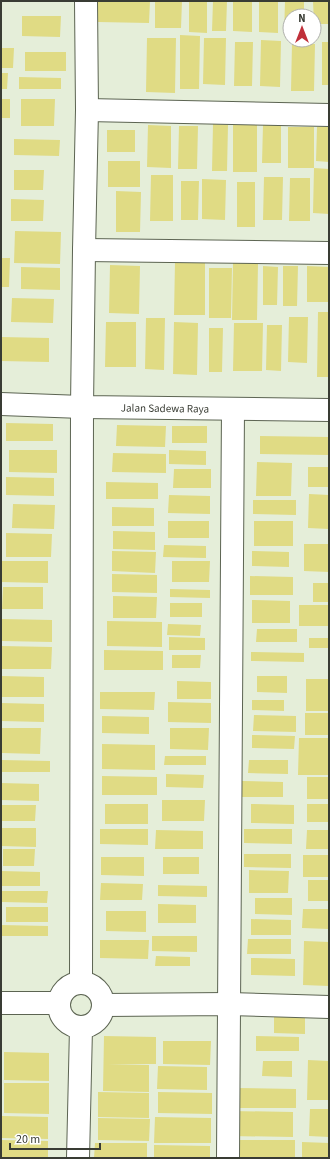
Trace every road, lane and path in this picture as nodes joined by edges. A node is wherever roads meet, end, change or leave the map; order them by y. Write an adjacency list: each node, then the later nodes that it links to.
1 (86, 1): 2 (street)
2 (87, 110): 3 (street); 4 (street)
3 (329, 115)
4 (84, 250): 5 (street); 7 (street)
5 (329, 253)
6 (1, 404): 7 (street, Jalan Sadewa Raya)
7 (82, 407): 8 (street, Jalan Sadewa Raya); 10 (street)
8 (233, 409): 9 (street, Jalan Sadewa Raya); 13 (street)
9 (329, 410)
10 (81, 983): 12 (street); 14 (street)
11 (1, 1003): 12 (street)
12 (58, 1003): 16 (street)
13 (229, 1004): 14 (street); 15 (street); 18 (street)
14 (104, 1005): 16 (street)
15 (329, 1007)
16 (81, 1028): 17 (street)
17 (78, 1158)
18 (228, 1158)

